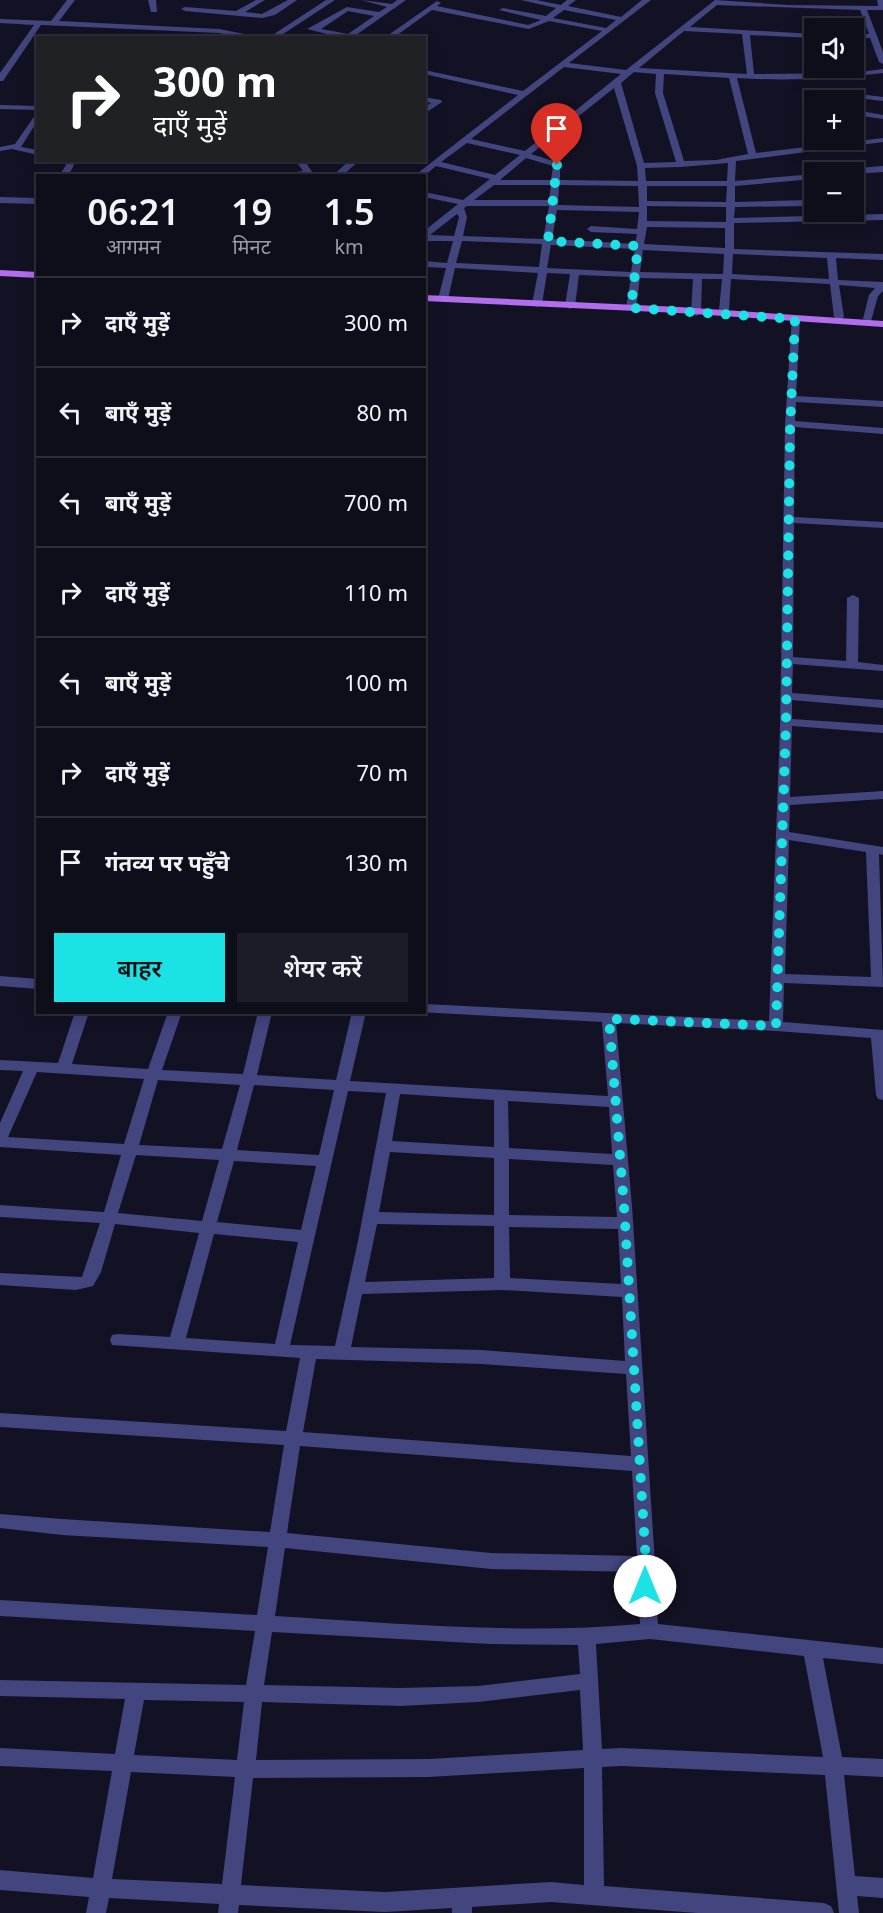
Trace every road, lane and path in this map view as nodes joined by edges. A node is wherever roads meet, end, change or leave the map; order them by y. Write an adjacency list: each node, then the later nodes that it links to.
1 (71, 0): 31 (street)
2 (152, 0): 23 (street)
3 (190, 0): 22 (street)
4 (246, 0): 5 (street)
5 (261, 0): 24 (street)
6 (292, 0): 24 (street)
7 (331, 0): 32 (street)
8 (365, 0): 18 (street)
9 (402, 0): 18 (street)
10 (442, 0): 19 (street)
11 (525, 0): 20 (street)
12 (572, 0): 20 (street)
13 (647, 0): 28 (street)
14 (881, 0): 21 (street)
15 (718, 2): 16 (street); 36 (street)
16 (776, 3): 17 (street)
17 (842, 4): 21 (street)
18 (393, 6): 25 (street)
19 (430, 7): 26 (street); 44 (street)
20 (562, 7): 27 (street); 28 (street)
21 (863, 8): 47 (street)
22 (185, 9): 24 (street); 34 (street)
23 (154, 10)
24 (239, 13)
25 (381, 15): 35 (street); 43 (street)
26 (489, 19): 27 (street); 27 (street)
27 (547, 19): 37 (street)
28 (621, 19): 37 (street)
29 (0, 21): 30 (street)
30 (39, 23): 31 (street); 48 (street)
31 (53, 24): 33 (street)
32 (279, 24): 35 (street); 41 (street)
33 (146, 28): 34 (street); 39 (street)
34 (172, 29): 40 (street)
35 (315, 29): 42 (street)
36 (682, 29): 38 (street); 55 (street)
37 (606, 30): 51 (street)
38 (746, 33): 45 (street); 57 (street)
39 (141, 36)
40 (243, 36)
41 (272, 36)
42 (349, 36)
43 (355, 36)
44 (390, 36)
45 (804, 36)
46 (864, 36): 47 (street)
47 (872, 36): 50 (street)
48 (25, 42): 49 (street); 58 (street)
49 (36, 43)
50 (883, 62)
51 (563, 65): 55 (street); 60 (street)
52 (660, 70): 55 (street); 56 (street); 83 (street)
53 (883, 71): 57 (street)
54 (426, 72): 60 (street)
55 (631, 72): 59 (street)
56 (733, 77): 57 (street); 78 (street)
57 (751, 78)
58 (0, 79)
59 (617, 83): 77 (street); 84 (street)
60 (524, 94): 72 (street)
61 (864, 97): 63 (street)
62 (426, 99): 66 (street)
63 (883, 99)
64 (0, 107): 65 (street)
65 (36, 108)
66 (426, 111)
67 (864, 114): 69 (street)
68 (36, 116): 70 (street)
69 (883, 117)
70 (27, 131): 71 (street); 74 (street)
71 (36, 132)
72 (466, 140): 77 (street); 81 (street)
73 (883, 140): 78 (street)
74 (15, 148): 75 (street); 76 (street)
75 (0, 149)
76 (36, 153)
77 (525, 155): 90 (street); 91 (street)
78 (753, 156): 80 (street)
79 (426, 157): 81 (street)
80 (732, 159): 83 (street); 93 (street)
81 (436, 161): 88 (street); 90 (street)
82 (301, 162): 87 (street)
83 (681, 165): 84 (street)
84 (641, 166): 92 (street)
85 (883, 169): 86 (street)
86 (864, 170)
87 (310, 174)
88 (420, 174)
89 (804, 178): 93 (street)
90 (493, 180): 91 (street); 98 (street)
91 (554, 182): 92 (street); 99 (street)
92 (643, 184): 93 (street); 101 (street)
93 (731, 184): 100 (street)
94 (426, 195): 98 (street)
95 (0, 200): 96 (street)
96 (36, 201)
97 (804, 203): 100 (street)
98 (462, 205): 99 (street); 104 (street); 108 (street)
99 (554, 205): 101 (street); 109 (street)
100 (731, 205): 101 (street); 103 (street)
101 (643, 207): 105 (street)
102 (883, 217): 103 (street)
103 (730, 223): 105 (street); 113 (street)
104 (428, 228)
105 (641, 228): 106 (street); 110 (street)
106 (591, 229)
107 (426, 237): 108 (street)
108 (459, 239): 109 (street); 116 (street)
109 (548, 241): 110 (street); 117 (street)
110 (638, 246): 113 (street); 121 (street)
111 (883, 248): 112 (street)
112 (830, 250): 113 (street); 114 (street); 124 (street)
113 (729, 251): 123 (street)
114 (883, 256)
115 (426, 264): 116 (street)
116 (451, 265): 117 (street); 127 (street)
117 (543, 270): 118 (street); 128 (street)
118 (575, 272): 121 (street); 129 (street)
119 (0, 273): 120 (main road)
120 (36, 275)
121 (634, 275): 122 (street); 130 (street)
122 (698, 276): 123 (street); 133 (street)
123 (727, 276): 124 (street); 131 (street)
124 (834, 282): 125 (street); 135 (street)
125 (883, 285): 134 (street)
126 (426, 298): 127 (main road)
127 (443, 299): 128 (main road)
128 (537, 304): 129 (main road)
129 (570, 306): 130 (main road)
130 (631, 308): 133 (main road)
131 (724, 310): 133 (main road); 135 (main road)
132 (883, 310): 134 (street)
133 (696, 311): 136 (main road)
134 (868, 316): 135 (main road); 137 (main road)
135 (839, 317)
136 (795, 319): 137 (main road); 138 (street)
137 (883, 322)
138 (792, 399): 139 (street); 140 (street)
139 (883, 404)
140 (790, 424): 141 (street); 142 (street)
141 (883, 431)
142 (789, 520): 143 (street); 145 (street)
143 (883, 525)
144 (853, 598): 146 (street)
145 (787, 660): 146 (street); 148 (street)
146 (852, 665): 147 (street)
147 (883, 668)
148 (786, 696): 149 (street); 150 (street)
149 (883, 704)
150 (786, 722): 151 (street); 153 (street)
151 (883, 729)
152 (883, 795): 153 (street)
153 (783, 801): 154 (street)
154 (782, 835): 155 (street); 156 (street)
155 (878, 851): 157 (street)
156 (777, 978): 157 (street); 166 (street)
157 (881, 982)
158 (36, 984): 159 (street)
159 (2, 985)
160 (426, 1009): 165 (street)
161 (81, 1014): 169 (street)
162 (174, 1014): 170 (street)
163 (265, 1014): 171 (street)
164 (359, 1014): 172 (street)
165 (609, 1019): 166 (street); 176 (street)
166 (776, 1026): 174 (street)
167 (0, 1065): 168 (street)
168 (32, 1067): 169 (street); 177 (street)
169 (63, 1068): 170 (street)
170 (153, 1074): 171 (street); 179 (street)
171 (249, 1079): 172 (street); 181 (street)
172 (342, 1084): 173 (street); 183 (street)
173 (394, 1088): 175 (street); 178 (street)
174 (883, 1089)
175 (501, 1094): 176 (street); 180 (street)
176 (615, 1102): 182 (street)
177 (0, 1141): 179 (street)
178 (383, 1146): 180 (street); 186 (street)
179 (130, 1149): 181 (street); 185 (street)
180 (501, 1152): 182 (street); 187 (street)
181 (227, 1156): 183 (street); 189 (street)
182 (620, 1160): 188 (street)
183 (325, 1161): 190 (street)
184 (0, 1211): 185 (street)
185 (109, 1218): 189 (street); 191 (street)
186 (370, 1218): 187 (street); 193 (street)
187 (501, 1222): 188 (street); 192 (street)
188 (625, 1223): 194 (street)
189 (207, 1227): 190 (street); 196 (street)
190 (308, 1237): 197 (street)
191 (0, 1279)
192 (502, 1284): 193 (street); 194 (street)
193 (356, 1288): 199 (street)
194 (629, 1292): 200 (street)
195 (118, 1340): 196 (street)
196 (176, 1344): 197 (street)
197 (281, 1351): 198 (street)
198 (309, 1352): 199 (street); 202 (street)
199 (342, 1353): 200 (street)
200 (633, 1368): 203 (street)
201 (0, 1420): 202 (street)
202 (293, 1439): 203 (street); 205 (street)
203 (638, 1464): 206 (street)
204 (0, 1521): 205 (street)
205 (278, 1540): 206 (street); 208 (street)
206 (646, 1564): 209 (street)
207 (0, 1608): 208 (street)
208 (265, 1622): 210 (street); 216 (street)
209 (650, 1630): 210 (street); 211 (street)
210 (587, 1637): 213 (street)
211 (812, 1648): 212 (street); 220 (street)
212 (883, 1656)
213 (589, 1681): 216 (street); 218 (street)
214 (0, 1688): 215 (street)
215 (136, 1692): 216 (street); 219 (street)
216 (254, 1694): 222 (street)
217 (0, 1757): 219 (street)
218 (593, 1759): 220 (street); 222 (street); 227 (street)
219 (122, 1763): 222 (street); 225 (street)
220 (834, 1766): 221 (street); 224 (street)
221 (883, 1768)
222 (245, 1769): 228 (street)
223 (0, 1880): 225 (street)
224 (846, 1886): 226 (street); 233 (street)
225 (101, 1888): 228 (street); 231 (street)
226 (883, 1888)
227 (594, 1896): 229 (street); 230 (street)
228 (230, 1903): 229 (street)
229 (462, 1905)
230 (629, 1906): 232 (street)
231 (96, 1913)
232 (824, 1913)
233 (849, 1913)

